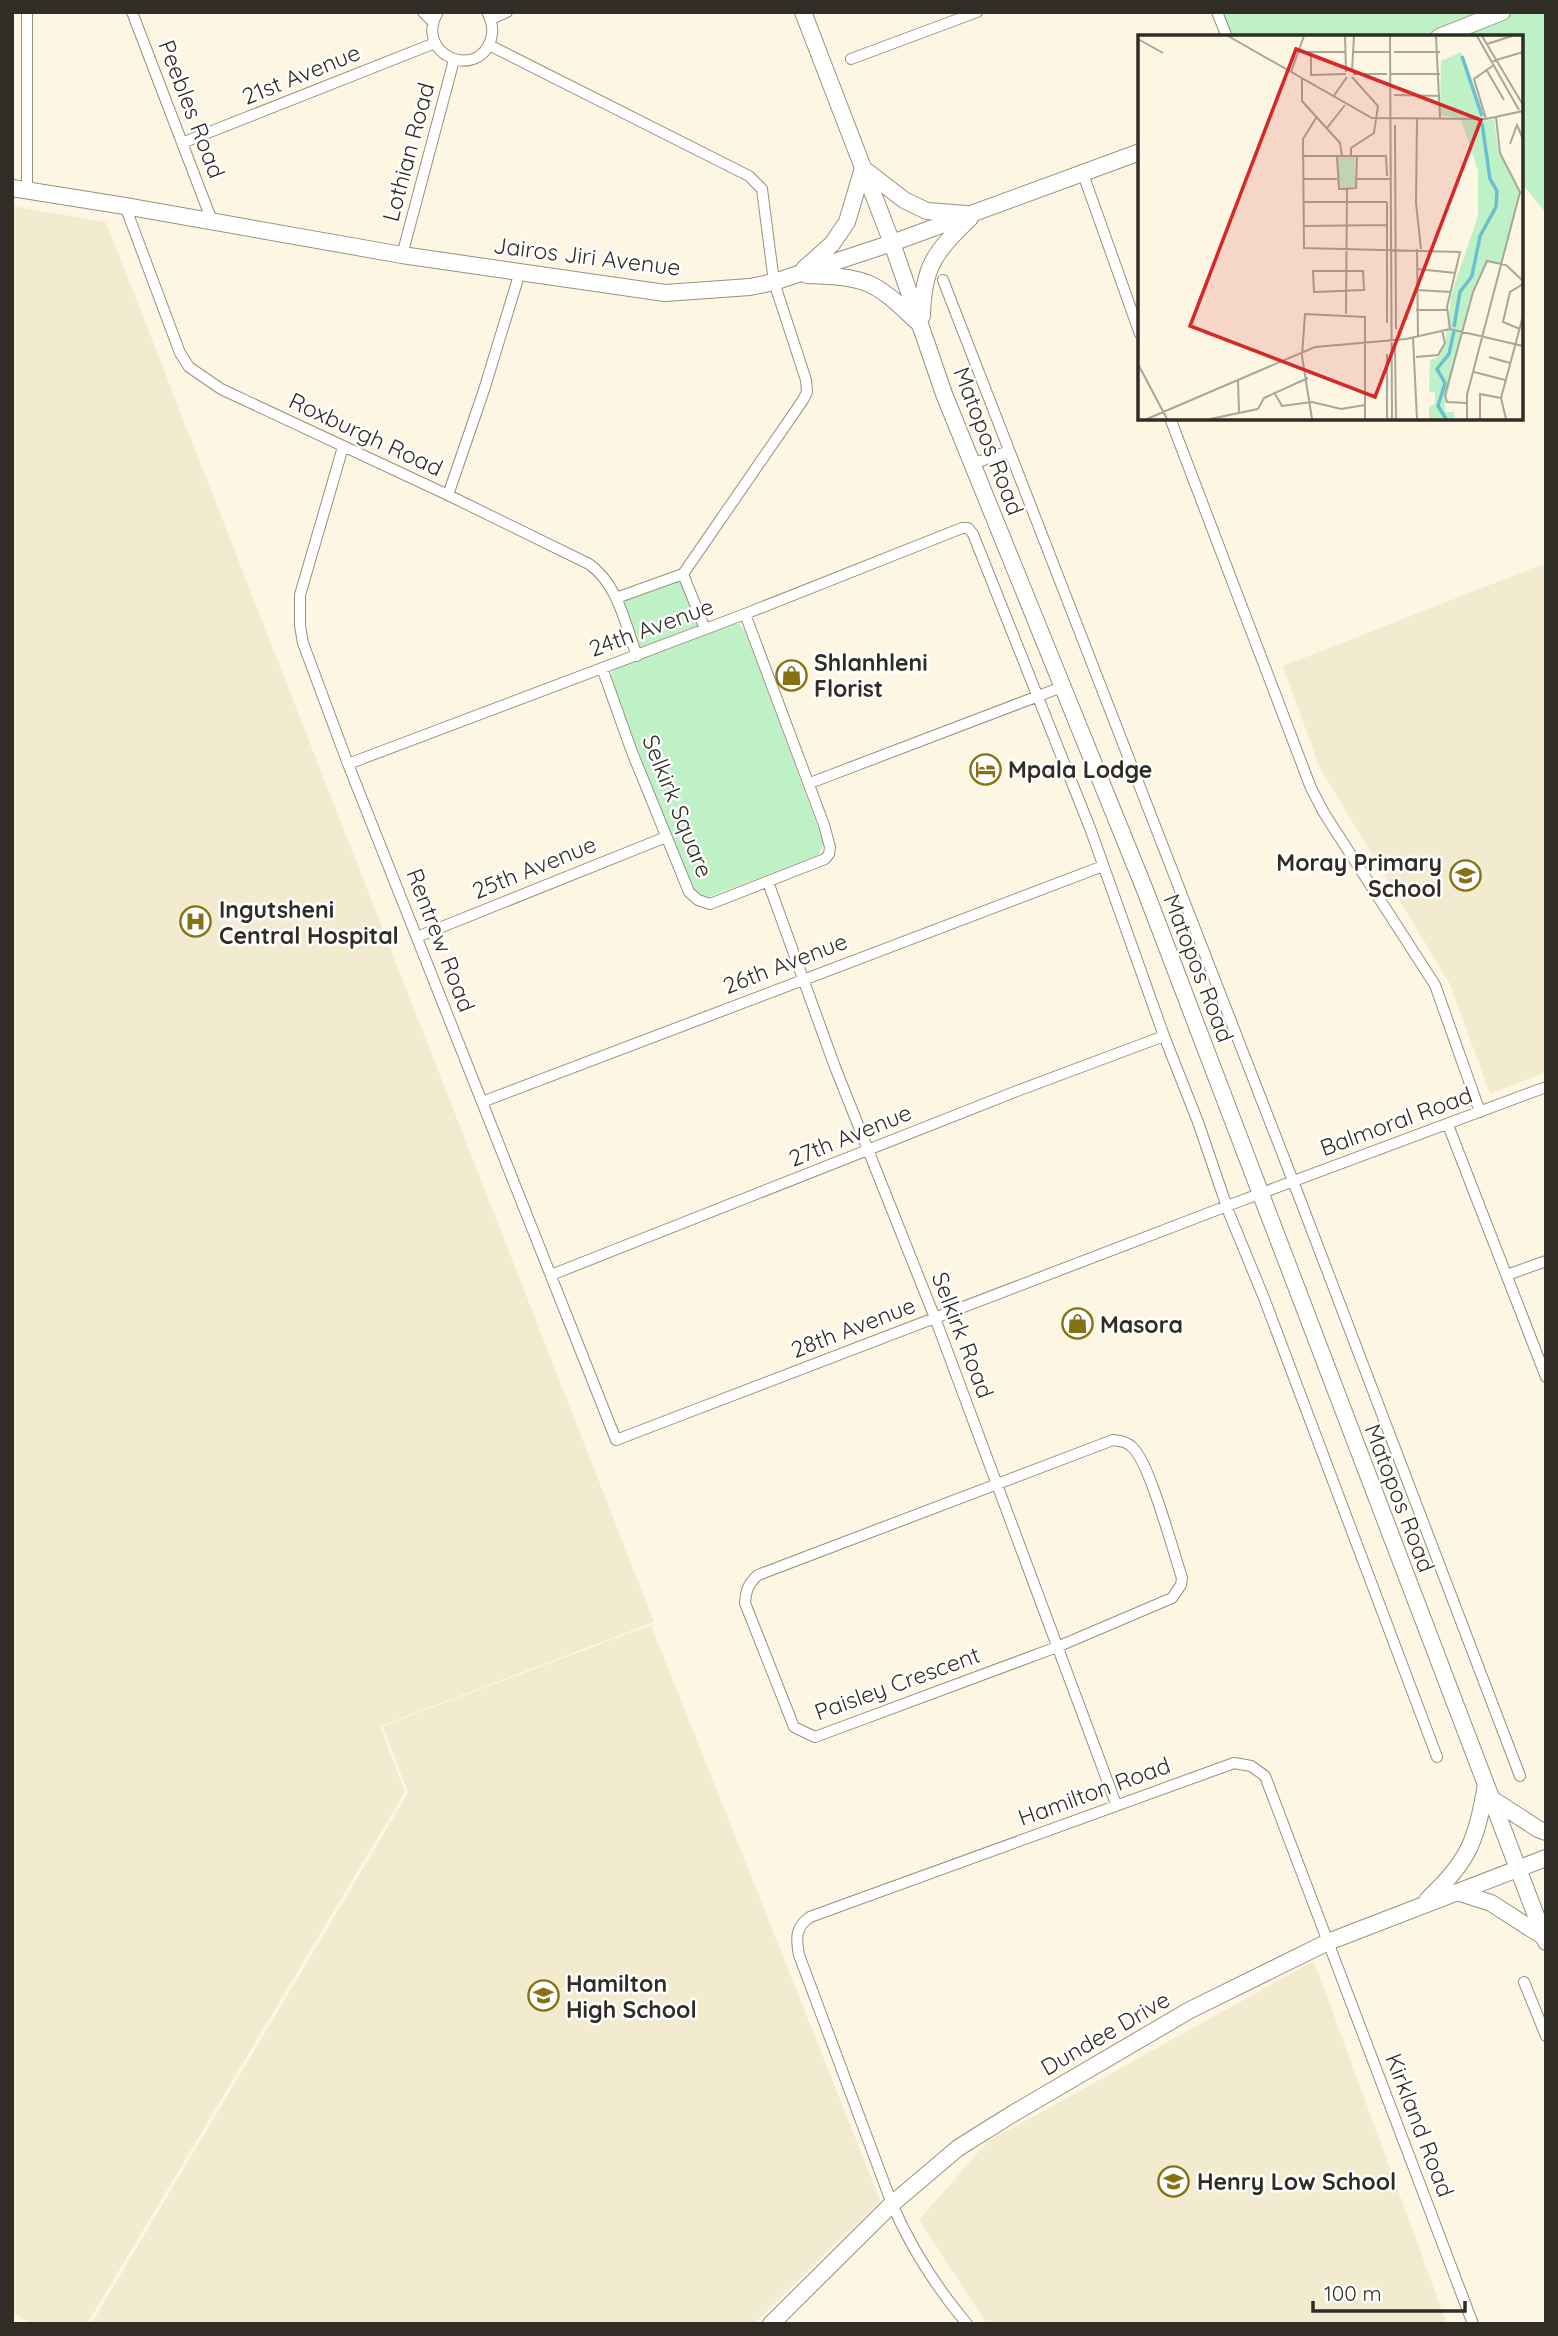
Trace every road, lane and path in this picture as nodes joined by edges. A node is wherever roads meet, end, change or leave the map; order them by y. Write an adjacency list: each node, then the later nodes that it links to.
1 (27, 12): 21 (street)
2 (132, 12): 17 (street, Peebles Road)
3 (423, 12): 10 (street)
4 (507, 12): 9 (street)
5 (803, 12): 19 (main road, Matopos Road)
6 (977, 12): 15 (street)
7 (1217, 12): 11 (street)
8 (1502, 12): 12 (main road)
9 (489, 15): 14 (street)
10 (436, 17): 13 (street)
11 (1226, 35)
12 (1444, 35)
13 (435, 43): 16 (street); 17 (street, 21st Avenue)
14 (489, 45): 16 (street); 30 (street)
15 (851, 58)
16 (454, 60): 26 (street, Lothian Road)
17 (182, 143): 24 (street, Peebles Road)
18 (1138, 153): 20 (main road, Jairos Jiri Avenue)
19 (863, 168): 23 (main road); 25 (main road, Matopos Road); 28 (main road)
20 (1083, 174): 23 (main road, Jairos Jiri Avenue); 32 (street)
21 (19, 189): 22 (main road, Jairos Jiri Avenue)
22 (125, 206): 24 (main road, Jairos Jiri Avenue); 34 (street, Roxburgh Road)
23 (974, 214): 25 (main road, Jairos Jiri Avenue); 31 (main road)
24 (212, 221): 26 (main road, Jairos Jiri Avenue)
25 (892, 243): 28 (main road, Jairos Jiri Avenue); 31 (main road, Matopos Road)
26 (402, 255): 27 (main road, Jairos Jiri Avenue)
27 (520, 272): 30 (main road, Jairos Jiri Avenue); 37 (street)
28 (798, 274): 30 (main road, Jairos Jiri Avenue); 31 (main road)
29 (943, 280): 35 (street)
30 (774, 282): 38 (street)
31 (922, 325): 36 (main road, Matopos Road)
32 (1138, 328)
33 (1171, 420): 56 (street)
34 (342, 447): 37 (street, Roxburgh Road); 46 (street, Rentrew Road)
35 (1009, 451): 36 (street); 59 (street)
36 (972, 464): 44 (main road, Matopos Road)
37 (448, 495): 39 (street, Roxburgh Road)
38 (683, 574): 39 (street); 41 (street)
39 (616, 598): 42 (street, Roxburgh Road)
40 (746, 614): 41 (street, 24th Avenue); 45 (street, 24th Avenue); 47 (street, Selkirk Square)
41 (705, 629): 42 (street, 24th Avenue)
42 (637, 656): 43 (street, 24th Avenue)
43 (601, 668): 46 (street, 24th Avenue); 48 (street, Selkirk Square)
44 (1062, 687): 45 (street); 60 (main road, Matopos Road)
45 (1037, 697): 47 (street); 49 (street)
46 (348, 764): 51 (street, Rentrew Road)
47 (810, 783): 50 (street, Selkirk Square)
48 (666, 837): 50 (street, Selkirk Square); 51 (street, 25th Avenue)
49 (1103, 866): 52 (street, 26th Avenue); 53 (street)
50 (768, 882): 52 (street, Selkirk Road)
51 (417, 937): 55 (street, Rentrew Road)
52 (802, 979): 55 (street, 26th Avenue); 58 (street, Selkirk Road)
53 (1164, 1036): 58 (street, 27th Avenue); 61 (street)
54 (1546, 1087): 56 (street, Balmoral Road)
55 (482, 1102): 63 (street, Rentrew Road)
56 (1480, 1112): 57 (street, Balmoral Road)
57 (1448, 1125): 59 (street, Balmoral Road); 64 (street)
58 (868, 1151): 63 (street, 27th Avenue); 65 (street, Selkirk Road)
59 (1293, 1181): 60 (street, Balmoral Road); 71 (street)
60 (1261, 1193): 61 (street, 28th Avenue); 72 (main road, Matopos Road)
61 (1227, 1206): 65 (street, 28th Avenue); 70 (street)
62 (1546, 1261): 64 (street)
63 (551, 1275): 67 (street, Rentrew Road)
64 (1507, 1275): 66 (street)
65 (935, 1318): 67 (street, 28th Avenue); 68 (street, Selkirk Road)
66 (1546, 1377)
67 (616, 1440)
68 (997, 1483): 69 (street, Selkirk Road); 69 (street, Paisley Crescent); 69 (street, Paisley Crescent)
69 (1057, 1647): 73 (street, Selkirk Road)
70 (1437, 1757)
71 (1520, 1776)
72 (1489, 1791): 74 (main road); 76 (main road, Matopos Road); 79 (main road)
73 (1116, 1804): 81 (street, Hamilton Road); 84 (street, Hamilton Road)
74 (1546, 1832)
75 (1546, 1858): 76 (main road, Dundee Drive)
76 (1518, 1870): 77 (main road, Dundee Drive); 80 (main road, Matopos Road)
77 (1457, 1892): 79 (main road, Dundee Drive); 80 (main road)
78 (1546, 1903): 80 (main road)
79 (1421, 1905): 81 (main road, Dundee Drive)
80 (1542, 1934)
81 (1328, 1942): 84 (main road, Dundee Drive); 87 (street, Kirkland Road)
82 (1524, 1982): 83 (street)
83 (1546, 2036)
84 (892, 2204): 85 (main road, Dundee Drive); 86 (street)
85 (771, 2324)
86 (967, 2324)
87 (1473, 2324)

